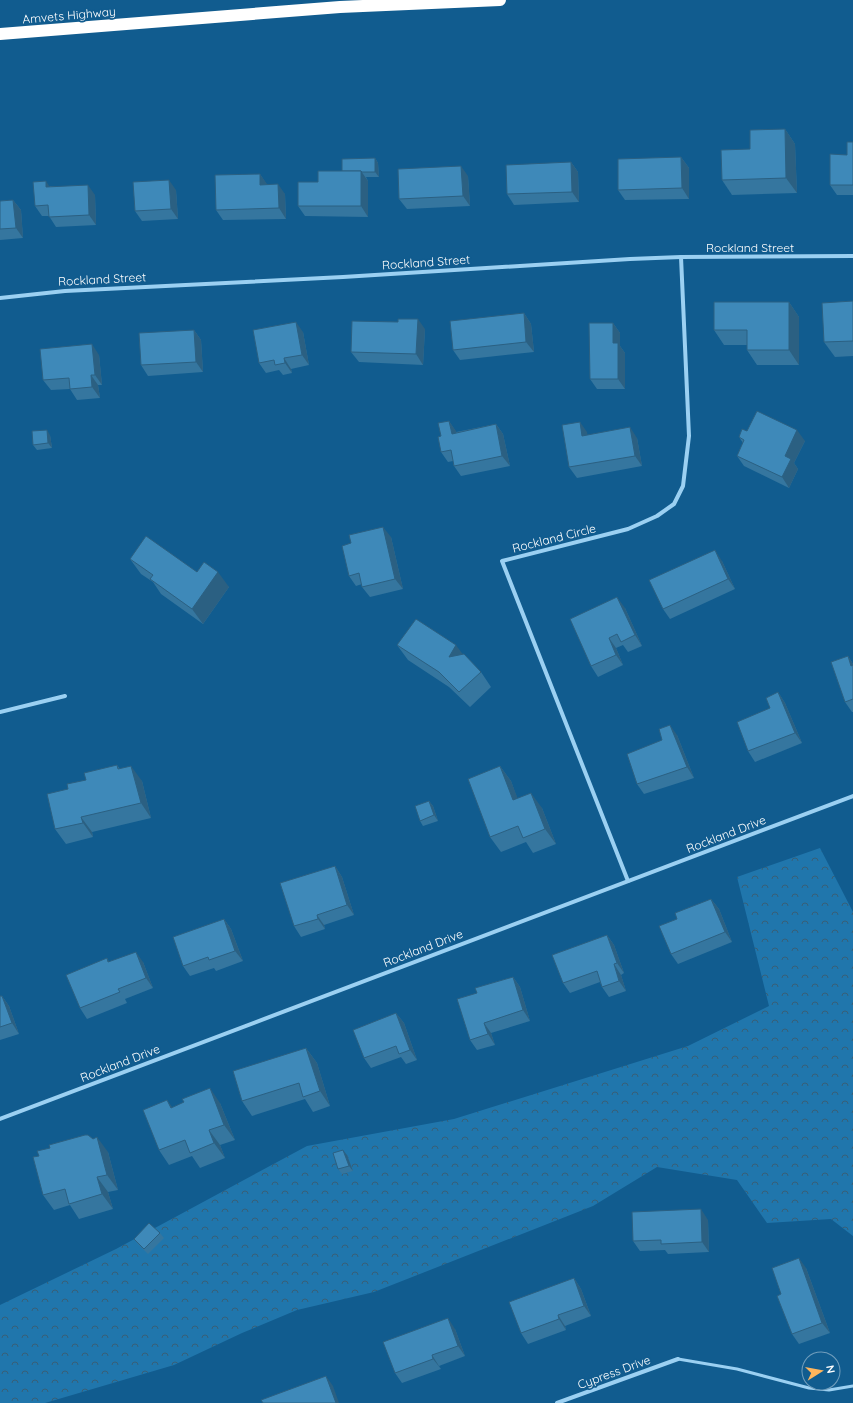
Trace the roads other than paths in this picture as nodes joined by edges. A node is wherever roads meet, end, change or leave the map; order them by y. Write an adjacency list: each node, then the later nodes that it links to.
1 (500, 0): 2 (highway, Amvets Highway)
2 (0, 34)
3 (853, 256): 4 (street, Rockland Street)
4 (681, 257): 5 (street, Rockland Street); 9 (street, Rockland Circle)
5 (0, 298)
6 (65, 696): 7 (street)
7 (0, 712)
8 (853, 796): 9 (street, Rockland Drive)
9 (628, 881): 10 (street, Rockland Drive)
10 (0, 1119)
11 (678, 1359): 12 (lane); 13 (street, Cypress Drive)
12 (853, 1386)
13 (557, 1403)

